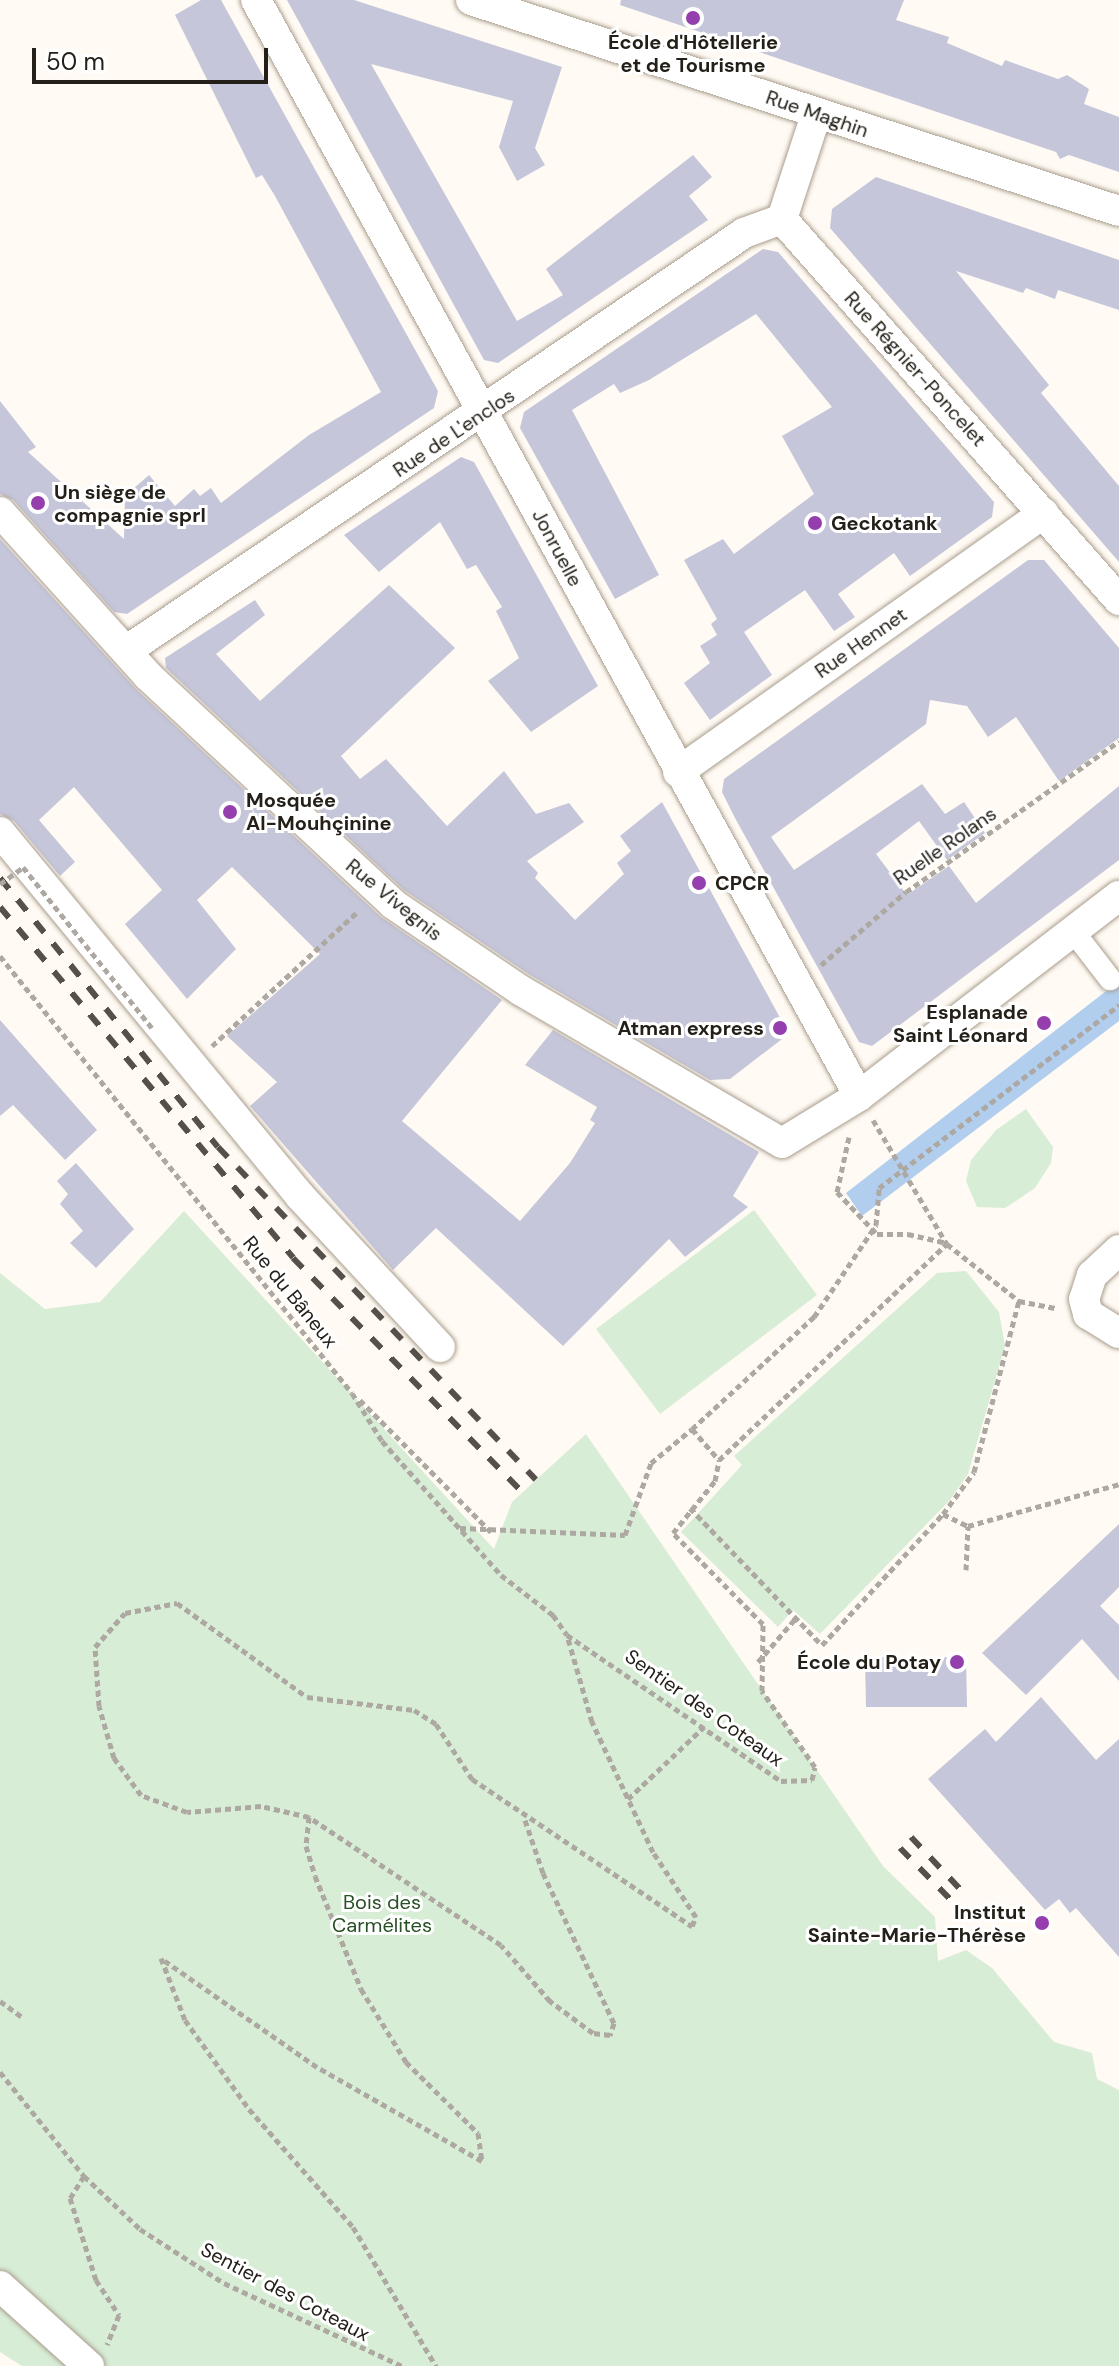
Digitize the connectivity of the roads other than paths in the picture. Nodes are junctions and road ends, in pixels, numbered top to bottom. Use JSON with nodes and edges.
{"nodes":[{"id":1,"x":256,"y":0,"type":"edge"},
{"id":2,"x":471,"y":0,"type":"edge"},
{"id":3,"x":816,"y":115,"type":"junction"},
{"id":4,"x":1119,"y":211,"type":"edge"},
{"id":5,"x":782,"y":219,"type":"junction"},
{"id":6,"x":484,"y":414,"type":"junction"},
{"id":7,"x":0,"y":512,"type":"edge"},
{"id":8,"x":1044,"y":513,"type":"junction"},
{"id":9,"x":1119,"y":600,"type":"edge"},
{"id":10,"x":126,"y":651,"type":"junction"},
{"id":11,"x":678,"y":772,"type":"junction"},
{"id":12,"x":0,"y":832,"type":"edge"},
{"id":13,"x":1119,"y":896,"type":"edge"},
{"id":14,"x":1073,"y":931,"type":"junction"},
{"id":15,"x":1110,"y":979,"type":"dead end"},
{"id":16,"x":859,"y":1096,"type":"junction"},
{"id":17,"x":1112,"y":1255,"type":"edge"},
{"id":18,"x":1119,"y":1333,"type":"edge"},
{"id":19,"x":440,"y":1347,"type":"dead end"},
{"id":20,"x":0,"y":2286,"type":"edge"},
{"id":21,"x":89,"y":2366,"type":"edge"}],
"edges":[{"from":1,"to":6,"type":"street","name":"Jonruelle"},
{"from":2,"to":3,"type":"street","name":"Rue Maghin"},
{"from":3,"to":4,"type":"street","name":"Rue Maghin"},
{"from":3,"to":5,"type":"street"},
{"from":5,"to":6,"type":"street","name":"Rue de L'enclos"},
{"from":5,"to":8,"type":"street","name":"Rue Régnier-Poncelet"},
{"from":6,"to":10,"type":"street","name":"Rue de L'enclos"},
{"from":6,"to":11,"type":"street","name":"Jonruelle"},
{"from":7,"to":10,"type":"street","name":"Rue Vivegnis"},
{"from":8,"to":9,"type":"street","name":"Rue Régnier-Poncelet"},
{"from":8,"to":11,"type":"street","name":"Rue Hennet"},
{"from":10,"to":16,"type":"street","name":"Rue Vivegnis"},
{"from":11,"to":16,"type":"street","name":"Jonruelle"},
{"from":12,"to":19,"type":"street"},
{"from":13,"to":14,"type":"street"},
{"from":14,"to":15,"type":"street"},
{"from":14,"to":16,"type":"street"},
{"from":17,"to":18,"type":"street"},
{"from":20,"to":21,"type":"street"}]}
